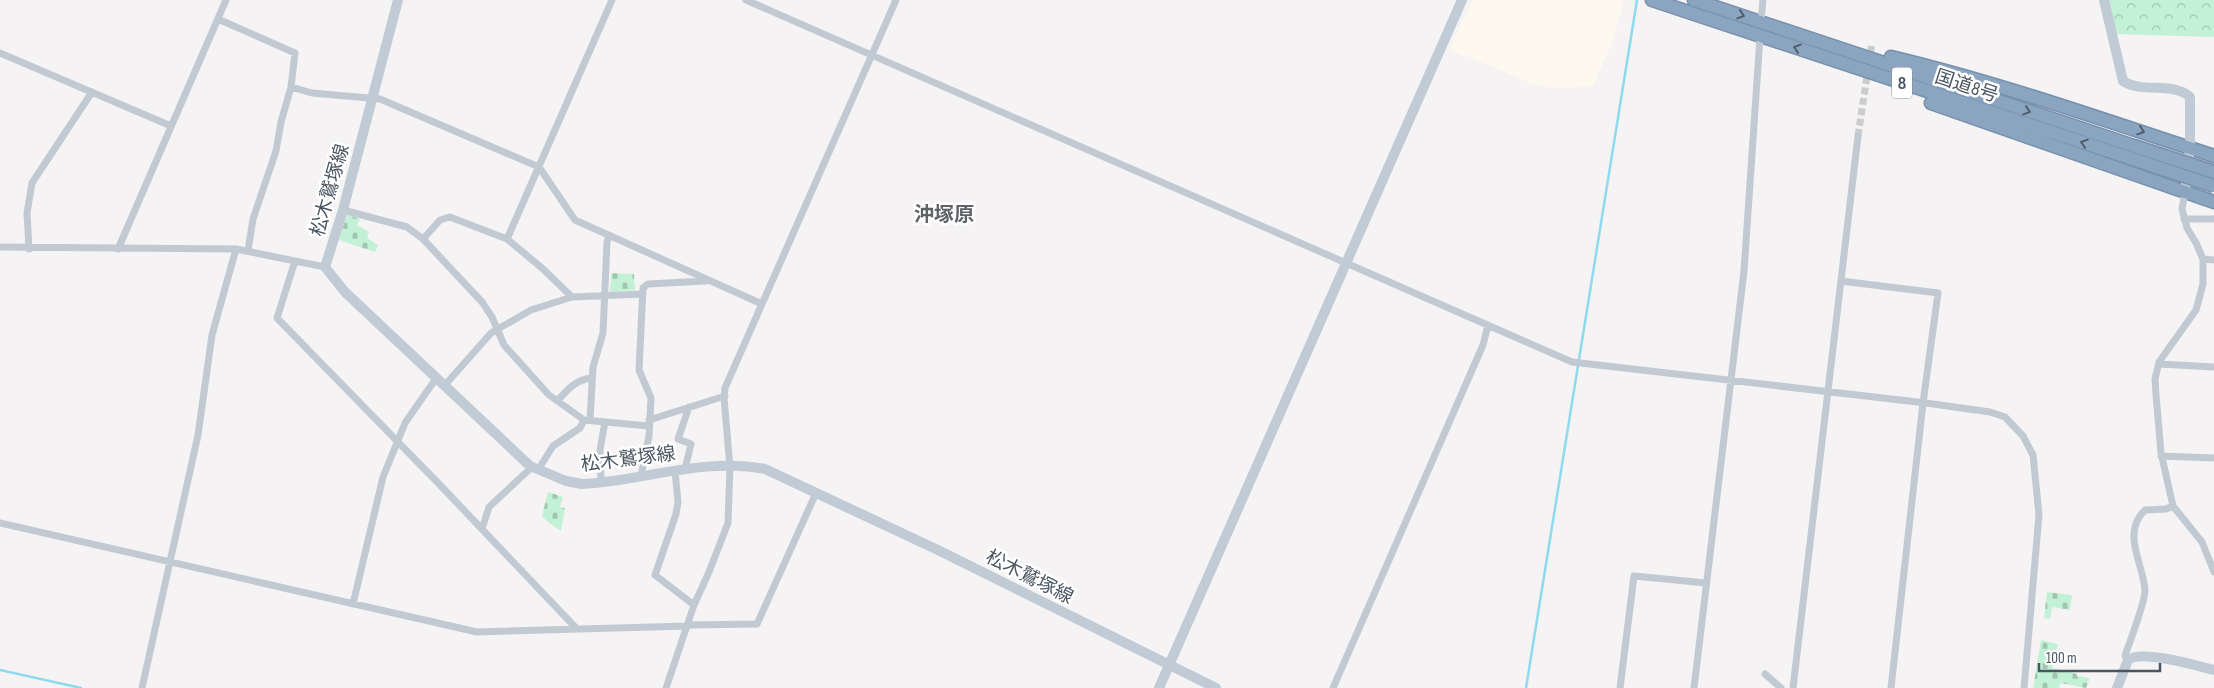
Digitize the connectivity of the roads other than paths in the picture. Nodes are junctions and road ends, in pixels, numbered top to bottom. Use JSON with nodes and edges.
{"nodes":[{"id":1,"x":226,"y":0,"type":"edge"},
{"id":2,"x":398,"y":0,"type":"edge"},
{"id":3,"x":612,"y":0,"type":"edge"},
{"id":4,"x":746,"y":0,"type":"edge"},
{"id":5,"x":896,"y":0,"type":"edge"},
{"id":6,"x":1462,"y":0,"type":"edge"},
{"id":7,"x":1652,"y":0,"type":"edge"},
{"id":8,"x":1694,"y":0,"type":"edge"},
{"id":9,"x":1763,"y":0,"type":"edge"},
{"id":10,"x":2104,"y":0,"type":"edge"},
{"id":11,"x":218,"y":19,"type":"junction"},
{"id":12,"x":1761,"y":21,"type":"junction"},
{"id":13,"x":1760,"y":37,"type":"junction"},
{"id":14,"x":1808,"y":38,"type":"junction"},
{"id":15,"x":0,"y":52,"type":"edge"},
{"id":16,"x":872,"y":55,"type":"junction"},
{"id":17,"x":1830,"y":59,"type":"junction"},
{"id":18,"x":291,"y":87,"type":"junction"},
{"id":19,"x":92,"y":92,"type":"junction"},
{"id":20,"x":372,"y":97,"type":"junction"},
{"id":21,"x":171,"y":126,"type":"junction"},
{"id":22,"x":1858,"y":136,"type":"tunnel mouth"},
{"id":23,"x":2190,"y":148,"type":"junction"},
{"id":24,"x":2214,"y":156,"type":"edge"},
{"id":25,"x":539,"y":167,"type":"junction"},
{"id":26,"x":2214,"y":172,"type":"edge"},
{"id":27,"x":2214,"y":186,"type":"edge"},
{"id":28,"x":2185,"y":192,"type":"junction"},
{"id":29,"x":2214,"y":202,"type":"edge"},
{"id":30,"x":342,"y":210,"type":"junction"},
{"id":31,"x":2184,"y":219,"type":"junction"},
{"id":32,"x":2214,"y":219,"type":"edge"},
{"id":33,"x":609,"y":236,"type":"junction"},
{"id":34,"x":423,"y":239,"type":"junction"},
{"id":35,"x":506,"y":239,"type":"junction"},
{"id":36,"x":0,"y":247,"type":"edge"},
{"id":37,"x":29,"y":249,"type":"junction"},
{"id":38,"x":118,"y":249,"type":"junction"},
{"id":39,"x":236,"y":249,"type":"junction"},
{"id":40,"x":248,"y":251,"type":"junction"},
{"id":41,"x":2203,"y":259,"type":"junction"},
{"id":42,"x":2214,"y":260,"type":"edge"},
{"id":43,"x":295,"y":261,"type":"junction"},
{"id":44,"x":1347,"y":264,"type":"junction"},
{"id":45,"x":325,"y":267,"type":"junction"},
{"id":46,"x":707,"y":281,"type":"junction"},
{"id":47,"x":1841,"y":281,"type":"junction"},
{"id":48,"x":642,"y":294,"type":"junction"},
{"id":49,"x":604,"y":295,"type":"junction"},
{"id":50,"x":572,"y":297,"type":"junction"},
{"id":51,"x":762,"y":304,"type":"junction"},
{"id":52,"x":1488,"y":325,"type":"junction"},
{"id":53,"x":498,"y":330,"type":"junction"},
{"id":54,"x":2159,"y":364,"type":"junction"},
{"id":55,"x":2214,"y":367,"type":"edge"},
{"id":56,"x":437,"y":377,"type":"junction"},
{"id":57,"x":592,"y":378,"type":"junction"},
{"id":58,"x":1731,"y":380,"type":"junction"},
{"id":59,"x":445,"y":385,"type":"junction"},
{"id":60,"x":1828,"y":393,"type":"junction"},
{"id":61,"x":724,"y":396,"type":"junction"},
{"id":62,"x":558,"y":400,"type":"junction"},
{"id":63,"x":1923,"y":403,"type":"junction"},
{"id":64,"x":689,"y":407,"type":"junction"},
{"id":65,"x":587,"y":420,"type":"junction"},
{"id":66,"x":605,"y":422,"type":"junction"},
{"id":67,"x":649,"y":423,"type":"junction"},
{"id":68,"x":397,"y":442,"type":"junction"},
{"id":69,"x":2162,"y":456,"type":"junction"},
{"id":70,"x":2214,"y":458,"type":"edge"},
{"id":71,"x":730,"y":467,"type":"junction"},
{"id":72,"x":535,"y":468,"type":"junction"},
{"id":73,"x":680,"y":470,"type":"junction"},
{"id":74,"x":641,"y":476,"type":"junction"},
{"id":75,"x":601,"y":482,"type":"junction"},
{"id":76,"x":816,"y":492,"type":"junction"},
{"id":77,"x":2173,"y":506,"type":"junction"},
{"id":78,"x":0,"y":523,"type":"edge"},
{"id":79,"x":482,"y":529,"type":"junction"},
{"id":80,"x":169,"y":561,"type":"junction"},
{"id":81,"x":2214,"y":572,"type":"edge"},
{"id":82,"x":1706,"y":583,"type":"junction"},
{"id":83,"x":353,"y":604,"type":"junction"},
{"id":84,"x":694,"y":605,"type":"junction"},
{"id":85,"x":688,"y":626,"type":"junction"},
{"id":86,"x":576,"y":628,"type":"junction"},
{"id":87,"x":2128,"y":660,"type":"junction"},
{"id":88,"x":1169,"y":666,"type":"junction"},
{"id":89,"x":2214,"y":670,"type":"edge"},
{"id":90,"x":1765,"y":674,"type":"dead end"},
{"id":91,"x":142,"y":688,"type":"edge"},
{"id":92,"x":666,"y":688,"type":"edge"},
{"id":93,"x":1160,"y":688,"type":"edge"},
{"id":94,"x":1216,"y":688,"type":"edge"},
{"id":95,"x":1333,"y":688,"type":"edge"},
{"id":96,"x":1620,"y":688,"type":"edge"},
{"id":97,"x":1694,"y":688,"type":"edge"},
{"id":98,"x":1781,"y":688,"type":"edge"},
{"id":99,"x":1793,"y":688,"type":"edge"},
{"id":100,"x":1891,"y":688,"type":"edge"},
{"id":101,"x":2024,"y":688,"type":"edge"},
{"id":102,"x":2117,"y":688,"type":"edge"}],
"edges":[{"from":1,"to":11,"type":"street"},
{"from":2,"to":20,"type":"main road","name":"松木鷲塚線"},
{"from":3,"to":25,"type":"street"},
{"from":4,"to":16,"type":"street"},
{"from":5,"to":16,"type":"street"},
{"from":6,"to":44,"type":"main road"},
{"from":7,"to":13,"type":"highway","name":"国道8号","number":"8"},
{"from":8,"to":12,"type":"highway","name":"国道8号","number":"8","one_way":true},
{"from":9,"to":12,"type":"street"},
{"from":10,"to":23,"type":"main road"},
{"from":11,"to":18,"type":"street"},
{"from":11,"to":21,"type":"street"},
{"from":12,"to":14,"type":"highway","name":"国道8号","number":"8"},
{"from":17,"to":13,"type":"highway","name":"国道8号","number":"8","one_way":true},
{"from":13,"to":58,"type":"street"},
{"from":14,"to":23,"type":"highway","number":"8","one_way":true},
{"from":14,"to":26,"type":"highway","name":"国道8号","number":"8","one_way":true,"bridge":true},
{"from":15,"to":19,"type":"street"},
{"from":16,"to":44,"type":"street"},
{"from":16,"to":51,"type":"street"},
{"from":27,"to":17,"type":"highway","name":"国道8号","number":"8","one_way":true,"bridge":true},
{"from":17,"to":28,"type":"highway","number":"8"},
{"from":18,"to":20,"type":"street"},
{"from":18,"to":40,"type":"street"},
{"from":19,"to":21,"type":"street"},
{"from":19,"to":37,"type":"street"},
{"from":20,"to":25,"type":"street"},
{"from":20,"to":30,"type":"main road","name":"松木鷲塚線"},
{"from":21,"to":38,"type":"street"},
{"from":22,"to":47,"type":"street"},
{"from":23,"to":24,"type":"highway","number":"8"},
{"from":23,"to":28,"type":"main road"},
{"from":25,"to":33,"type":"street"},
{"from":25,"to":35,"type":"street"},
{"from":28,"to":29,"type":"highway","number":"8"},
{"from":28,"to":31,"type":"street"},
{"from":30,"to":34,"type":"street"},
{"from":30,"to":45,"type":"main road","name":"松木鷲塚線"},
{"from":31,"to":32,"type":"street"},
{"from":31,"to":41,"type":"street"},
{"from":33,"to":46,"type":"street"},
{"from":33,"to":49,"type":"street"},
{"from":34,"to":35,"type":"street"},
{"from":34,"to":53,"type":"street"},
{"from":35,"to":50,"type":"street"},
{"from":36,"to":37,"type":"street"},
{"from":37,"to":38,"type":"street"},
{"from":38,"to":39,"type":"street"},
{"from":39,"to":40,"type":"street"},
{"from":39,"to":80,"type":"street"},
{"from":40,"to":43,"type":"street"},
{"from":41,"to":42,"type":"street"},
{"from":41,"to":54,"type":"street"},
{"from":43,"to":45,"type":"street"},
{"from":43,"to":68,"type":"street"},
{"from":44,"to":52,"type":"street"},
{"from":44,"to":88,"type":"main road"},
{"from":45,"to":56,"type":"main road","name":"松木鷲塚線"},
{"from":46,"to":48,"type":"street"},
{"from":46,"to":51,"type":"street"},
{"from":47,"to":60,"type":"street"},
{"from":47,"to":63,"type":"street"},
{"from":48,"to":49,"type":"street"},
{"from":48,"to":67,"type":"street"},
{"from":49,"to":50,"type":"street"},
{"from":49,"to":57,"type":"street"},
{"from":50,"to":53,"type":"street"},
{"from":51,"to":61,"type":"street"},
{"from":52,"to":58,"type":"street"},
{"from":52,"to":95,"type":"street"},
{"from":53,"to":59,"type":"street"},
{"from":53,"to":62,"type":"street"},
{"from":54,"to":55,"type":"street"},
{"from":54,"to":69,"type":"street"},
{"from":56,"to":59,"type":"main road","name":"松木鷲塚線"},
{"from":56,"to":68,"type":"street"},
{"from":57,"to":62,"type":"street"},
{"from":57,"to":65,"type":"street"},
{"from":58,"to":60,"type":"street"},
{"from":58,"to":82,"type":"street"},
{"from":59,"to":72,"type":"main road","name":"松木鷲塚線"},
{"from":60,"to":63,"type":"street"},
{"from":60,"to":99,"type":"street"},
{"from":61,"to":64,"type":"street"},
{"from":61,"to":71,"type":"street"},
{"from":62,"to":65,"type":"street"},
{"from":63,"to":100,"type":"street"},
{"from":63,"to":101,"type":"street"},
{"from":64,"to":67,"type":"street"},
{"from":64,"to":73,"type":"street"},
{"from":65,"to":66,"type":"street"},
{"from":65,"to":72,"type":"street"},
{"from":66,"to":67,"type":"street"},
{"from":66,"to":75,"type":"street"},
{"from":67,"to":74,"type":"street"},
{"from":68,"to":79,"type":"street"},
{"from":68,"to":83,"type":"street"},
{"from":69,"to":70,"type":"street"},
{"from":69,"to":77,"type":"street"},
{"from":71,"to":73,"type":"main road","name":"松木鷲塚線"},
{"from":71,"to":76,"type":"main road","name":"松木鷲塚線"},
{"from":71,"to":84,"type":"street"},
{"from":72,"to":75,"type":"main road","name":"松木鷲塚線"},
{"from":72,"to":79,"type":"street"},
{"from":73,"to":74,"type":"main road","name":"松木鷲塚線"},
{"from":73,"to":84,"type":"street"},
{"from":74,"to":75,"type":"main road","name":"松木鷲塚線"},
{"from":76,"to":85,"type":"street"},
{"from":76,"to":88,"type":"main road","name":"松木鷲塚線"},
{"from":77,"to":81,"type":"street"},
{"from":77,"to":87,"type":"street"},
{"from":78,"to":80,"type":"street"},
{"from":79,"to":86,"type":"street"},
{"from":80,"to":83,"type":"street"},
{"from":80,"to":91,"type":"street"},
{"from":82,"to":96,"type":"street"},
{"from":82,"to":97,"type":"street"},
{"from":83,"to":86,"type":"street"},
{"from":84,"to":85,"type":"street"},
{"from":85,"to":86,"type":"street"},
{"from":85,"to":92,"type":"street"},
{"from":87,"to":89,"type":"main road"},
{"from":87,"to":102,"type":"main road"},
{"from":88,"to":93,"type":"main road"},
{"from":88,"to":94,"type":"main road","name":"松木鷲塚線"},
{"from":90,"to":98,"type":"street"}]}
